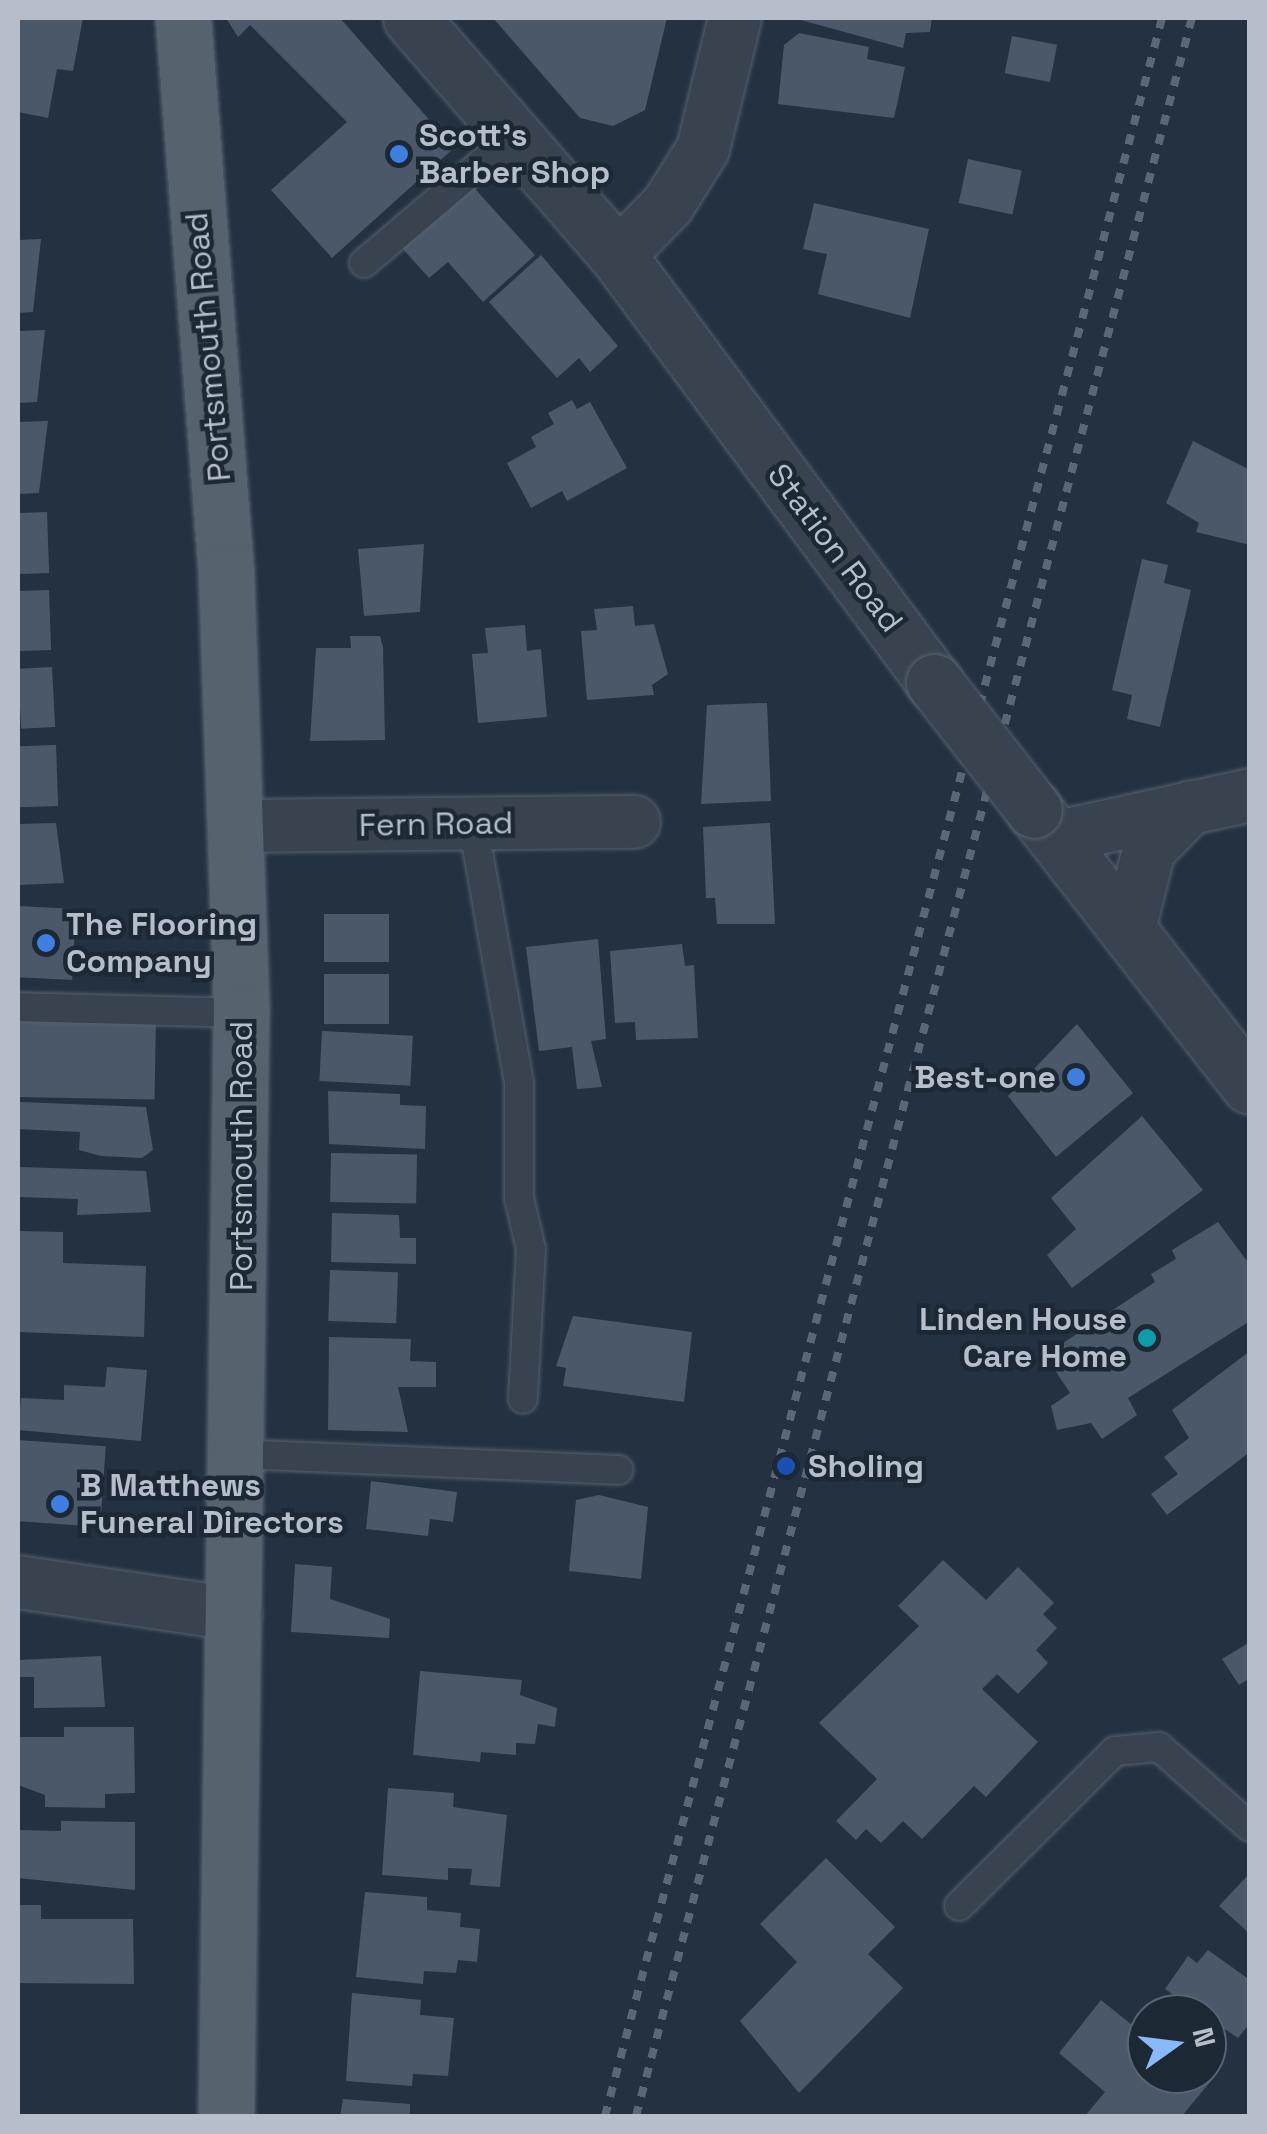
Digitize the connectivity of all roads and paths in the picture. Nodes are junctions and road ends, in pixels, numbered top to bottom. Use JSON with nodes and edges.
{"nodes":[{"id":1,"x":183,"y":18,"type":"edge"},
{"id":2,"x":411,"y":18,"type":"edge"},
{"id":3,"x":735,"y":18,"type":"edge"},
{"id":4,"x":515,"y":135,"type":"junction"},
{"id":5,"x":618,"y":256,"type":"junction"},
{"id":6,"x":364,"y":263,"type":"dead end"},
{"id":7,"x":1250,"y":796,"type":"edge"},
{"id":8,"x":1191,"y":807,"type":"junction"},
{"id":9,"x":634,"y":822,"type":"dead end"},
{"id":10,"x":473,"y":824,"type":"junction"},
{"id":11,"x":1046,"y":824,"type":"junction"},
{"id":12,"x":237,"y":826,"type":"junction"},
{"id":13,"x":1130,"y":925,"type":"junction"},
{"id":14,"x":18,"y":1007,"type":"edge"},
{"id":15,"x":241,"y":1013,"type":"junction"},
{"id":16,"x":1250,"y":1086,"type":"edge"},
{"id":17,"x":523,"y":1400,"type":"dead end"},
{"id":18,"x":239,"y":1454,"type":"junction"},
{"id":19,"x":619,"y":1470,"type":"dead end"},
{"id":20,"x":18,"y":1582,"type":"edge"},
{"id":21,"x":236,"y":1614,"type":"junction"},
{"id":22,"x":1250,"y":1827,"type":"edge"},
{"id":23,"x":959,"y":1906,"type":"dead end"},
{"id":24,"x":226,"y":2116,"type":"edge"}],
"edges":[{"from":1,"to":12,"type":"main road","name":"Portsmouth Road"},
{"from":2,"to":4,"type":"street","name":"Station Road"},
{"from":3,"to":5,"type":"street"},
{"from":4,"to":5,"type":"street","name":"Station Road"},
{"from":4,"to":6,"type":"lane"},
{"from":5,"to":11,"type":"street","name":"Station Road","bridge":true},
{"from":7,"to":8,"type":"street"},
{"from":8,"to":11,"type":"street"},
{"from":8,"to":13,"type":"street"},
{"from":9,"to":10,"type":"street","name":"Fern Road"},
{"from":10,"to":12,"type":"street","name":"Fern Road"},
{"from":10,"to":17,"type":"lane"},
{"from":11,"to":13,"type":"street","name":"Station Road"},
{"from":12,"to":15,"type":"main road","name":"Portsmouth Road"},
{"from":13,"to":16,"type":"street","name":"Station Road"},
{"from":14,"to":15,"type":"lane"},
{"from":15,"to":18,"type":"main road","name":"Portsmouth Road"},
{"from":18,"to":19,"type":"lane"},
{"from":18,"to":21,"type":"main road","name":"Portsmouth Road"},
{"from":20,"to":21,"type":"street"},
{"from":21,"to":24,"type":"main road","name":"Portsmouth Road"},
{"from":22,"to":23,"type":"lane"}]}
